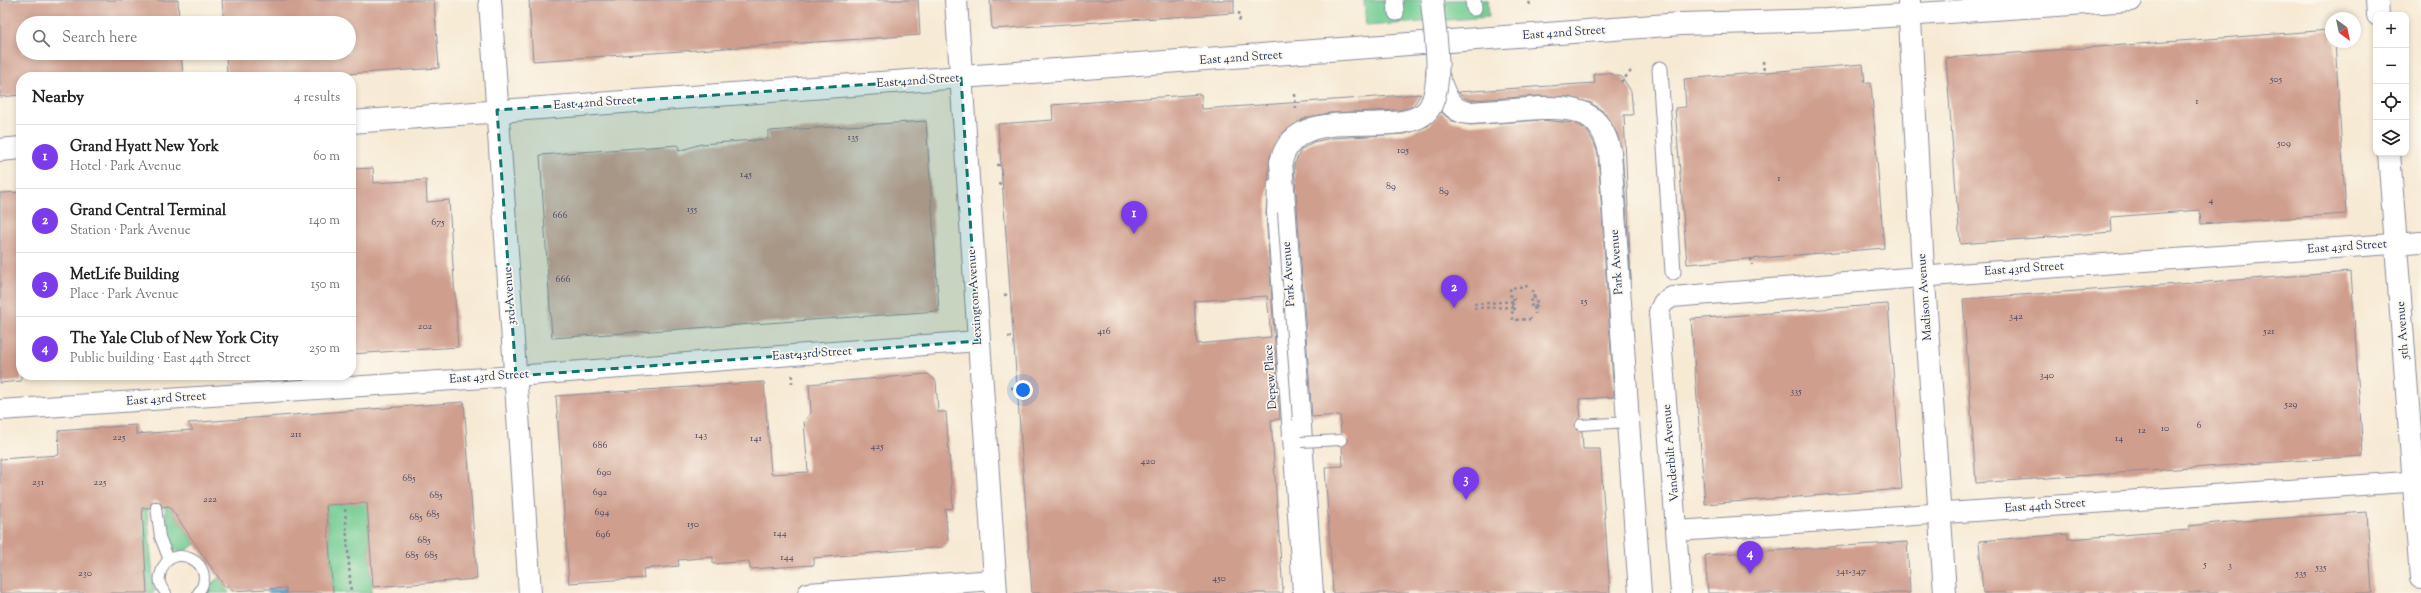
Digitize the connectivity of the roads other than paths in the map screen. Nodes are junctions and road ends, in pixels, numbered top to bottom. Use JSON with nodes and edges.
{"nodes":[{"id":1,"x":490,"y":0,"type":"edge"},
{"id":2,"x":956,"y":0,"type":"edge"},
{"id":3,"x":1432,"y":0,"type":"edge"},
{"id":4,"x":2132,"y":0,"type":"edge"},
{"id":5,"x":2377,"y":0,"type":"edge"},
{"id":6,"x":1909,"y":7,"type":"edge"},
{"id":7,"x":2378,"y":12,"type":"edge"},
{"id":8,"x":1660,"y":69,"type":"dead end"},
{"id":9,"x":1437,"y":73,"type":"junction"},
{"id":10,"x":961,"y":78,"type":"junction"},
{"id":11,"x":497,"y":110,"type":"junction"},
{"id":12,"x":356,"y":122,"type":"edge"},
{"id":13,"x":16,"y":148,"type":"edge"},
{"id":14,"x":0,"y":150,"type":"edge"},
{"id":15,"x":2389,"y":156,"type":"edge"},
{"id":16,"x":1281,"y":162,"type":"junction"},
{"id":17,"x":2421,"y":242,"type":"edge"},
{"id":18,"x":2397,"y":244,"type":"junction"},
{"id":19,"x":1673,"y":272,"type":"dead end"},
{"id":20,"x":1924,"y":277,"type":"junction"},
{"id":21,"x":1659,"y":312,"type":"joint"},
{"id":22,"x":978,"y":342,"type":"junction"},
{"id":23,"x":516,"y":376,"type":"junction"},
{"id":24,"x":0,"y":410,"type":"edge"},
{"id":25,"x":1628,"y":422,"type":"junction"},
{"id":26,"x":1581,"y":425,"type":"dead end"},
{"id":27,"x":1341,"y":440,"type":"dead end"},
{"id":28,"x":1301,"y":442,"type":"junction"},
{"id":29,"x":2417,"y":481,"type":"edge"},
{"id":30,"x":156,"y":507,"type":"dead end"},
{"id":31,"x":1940,"y":513,"type":"junction"},
{"id":32,"x":1677,"y":531,"type":"junction"},
{"id":33,"x":169,"y":560,"type":"junction"},
{"id":34,"x":2421,"y":578,"type":"edge"},
{"id":35,"x":995,"y":586,"type":"edge"},
{"id":36,"x":166,"y":593,"type":"edge"},
{"id":37,"x":198,"y":593,"type":"edge"},
{"id":38,"x":530,"y":593,"type":"edge"},
{"id":39,"x":808,"y":593,"type":"edge"},
{"id":40,"x":1298,"y":593,"type":"edge"},
{"id":41,"x":1312,"y":593,"type":"edge"},
{"id":42,"x":1640,"y":593,"type":"edge"},
{"id":43,"x":1681,"y":593,"type":"edge"},
{"id":44,"x":1946,"y":593,"type":"edge"}],
"edges":[{"from":1,"to":11,"type":"main road","name":"3rd Avenue"},
{"from":2,"to":10,"type":"main road","name":"Lexington Avenue"},
{"from":3,"to":9,"type":"main road","name":"Park Avenue","bridge":true},
{"from":4,"to":6,"type":"main road","name":"East 42nd Street"},
{"from":5,"to":7,"type":"main road"},
{"from":6,"to":10,"type":"main road","name":"East 42nd Street"},
{"from":6,"to":20,"type":"main road","name":"Madison Avenue"},
{"from":8,"to":19,"type":"street"},
{"from":9,"to":16,"type":"main road","name":"Park Avenue","bridge":true},
{"from":9,"to":25,"type":"main road","name":"Park Avenue","bridge":true},
{"from":10,"to":11,"type":"main road","name":"East 42nd Street"},
{"from":10,"to":22,"type":"main road","name":"Lexington Avenue"},
{"from":11,"to":12,"type":"main road","name":"East 42nd Street"},
{"from":11,"to":23,"type":"main road","name":"3rd Avenue"},
{"from":13,"to":14,"type":"main road"},
{"from":15,"to":18,"type":"main road","name":"5th Avenue"},
{"from":16,"to":28,"type":"main road","name":"Park Avenue"},
{"from":16,"to":40,"type":"lane","name":"Depew Place","bridge":true},
{"from":17,"to":18,"type":"street","name":"East 43rd Street"},
{"from":18,"to":20,"type":"street","name":"East 43rd Street"},
{"from":18,"to":29,"type":"main road","name":"5th Avenue"},
{"from":20,"to":21,"type":"street","name":"East 43rd Street"},
{"from":20,"to":31,"type":"main road","name":"Madison Avenue"},
{"from":21,"to":32,"type":"street","name":"Vanderbilt Avenue"},
{"from":22,"to":23,"type":"street","name":"East 43rd Street"},
{"from":22,"to":35,"type":"main road","name":"Lexington Avenue"},
{"from":23,"to":24,"type":"street","name":"East 43rd Street"},
{"from":23,"to":38,"type":"main road","name":"3rd Avenue"},
{"from":25,"to":26,"type":"lane","bridge":true},
{"from":25,"to":42,"type":"main road","name":"Park Avenue"},
{"from":27,"to":28,"type":"lane","bridge":true},
{"from":28,"to":41,"type":"main road","name":"Park Avenue"},
{"from":29,"to":31,"type":"street","name":"East 44th Street"},
{"from":29,"to":34,"type":"main road","name":"5th Avenue"},
{"from":30,"to":33,"type":"lane"},
{"from":31,"to":32,"type":"street","name":"East 44th Street"},
{"from":31,"to":44,"type":"main road","name":"Madison Avenue"},
{"from":32,"to":43,"type":"street","name":"Vanderbilt Avenue"},
{"from":33,"to":36,"type":"lane"},
{"from":33,"to":37,"type":"lane"},
{"from":35,"to":39,"type":"street"}]}
